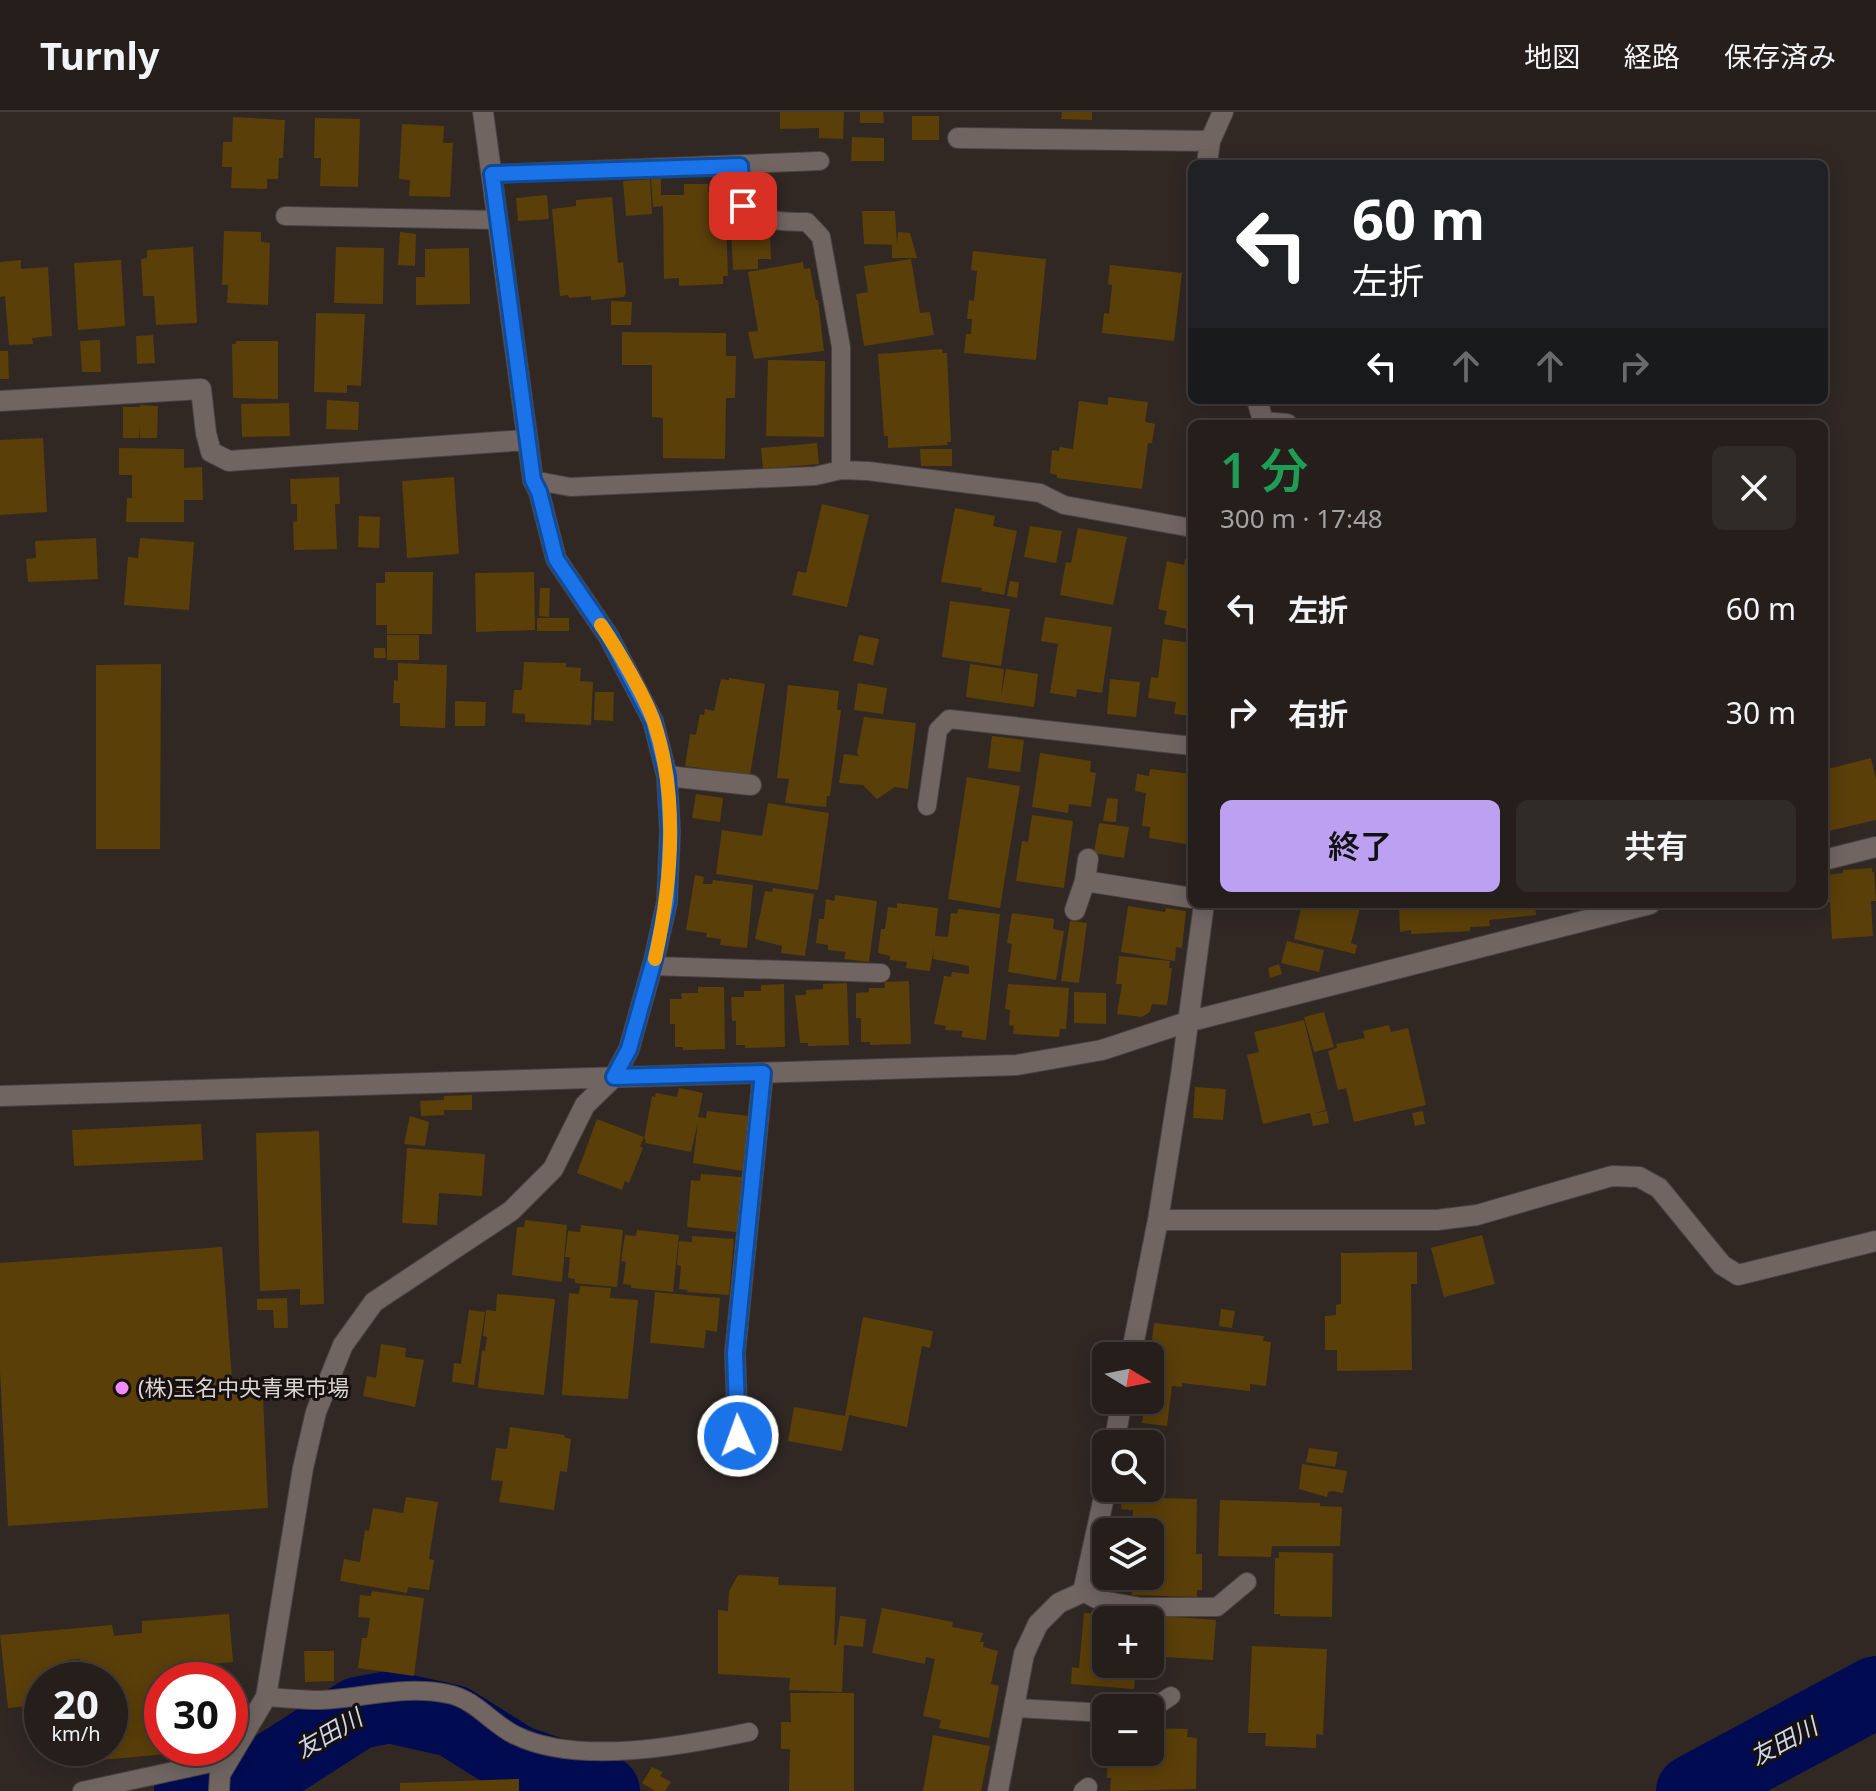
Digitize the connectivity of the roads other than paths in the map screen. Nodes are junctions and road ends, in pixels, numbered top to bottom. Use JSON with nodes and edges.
{"nodes":[{"id":1,"x":483,"y":112,"type":"edge"},
{"id":2,"x":1223,"y":112,"type":"edge"},
{"id":3,"x":958,"y":138,"type":"dead end"},
{"id":4,"x":1210,"y":141,"type":"junction"},
{"id":5,"x":1208,"y":160,"type":"edge"},
{"id":6,"x":820,"y":161,"type":"dead end"},
{"id":7,"x":740,"y":166,"type":"junction"},
{"id":8,"x":492,"y":174,"type":"junction"},
{"id":9,"x":285,"y":216,"type":"dead end"},
{"id":10,"x":497,"y":220,"type":"junction"},
{"id":11,"x":0,"y":401,"type":"edge"},
{"id":12,"x":526,"y":440,"type":"junction"},
{"id":13,"x":841,"y":470,"type":"junction"},
{"id":14,"x":533,"y":480,"type":"junction"},
{"id":15,"x":1188,"y":527,"type":"edge"},
{"id":16,"x":1188,"y":746,"type":"edge"},
{"id":17,"x":667,"y":776,"type":"junction"},
{"id":18,"x":751,"y":785,"type":"dead end"},
{"id":19,"x":927,"y":806,"type":"dead end"},
{"id":20,"x":1876,"y":847,"type":"edge"},
{"id":21,"x":1088,"y":859,"type":"dead end"},
{"id":22,"x":1828,"y":859,"type":"edge"},
{"id":23,"x":1085,"y":881,"type":"junction"},
{"id":24,"x":1188,"y":897,"type":"edge"},
{"id":25,"x":1203,"y":908,"type":"edge"},
{"id":26,"x":1634,"y":908,"type":"edge"},
{"id":27,"x":1075,"y":910,"type":"dead end"},
{"id":28,"x":652,"y":966,"type":"junction"},
{"id":29,"x":881,"y":973,"type":"dead end"},
{"id":30,"x":1187,"y":1022,"type":"junction"},
{"id":31,"x":763,"y":1073,"type":"junction"},
{"id":32,"x":614,"y":1077,"type":"junction"},
{"id":33,"x":0,"y":1096,"type":"edge"},
{"id":34,"x":1158,"y":1220,"type":"junction"},
{"id":35,"x":1876,"y":1241,"type":"edge"},
{"id":36,"x":1134,"y":1342,"type":"edge"},
{"id":37,"x":738,"y":1436,"type":"dead end"},
{"id":38,"x":1103,"y":1502,"type":"edge"},
{"id":39,"x":1247,"y":1582,"type":"dead end"},
{"id":40,"x":1083,"y":1592,"type":"junction"},
{"id":41,"x":1171,"y":1696,"type":"dead end"},
{"id":42,"x":266,"y":1697,"type":"junction"},
{"id":43,"x":1164,"y":1701,"type":"edge"},
{"id":44,"x":1016,"y":1708,"type":"junction"},
{"id":45,"x":1092,"y":1712,"type":"edge"},
{"id":46,"x":749,"y":1732,"type":"dead end"},
{"id":47,"x":223,"y":1775,"type":"edge"},
{"id":48,"x":82,"y":1791,"type":"edge"},
{"id":49,"x":998,"y":1791,"type":"edge"}],
"edges":[{"from":1,"to":8,"type":"street"},
{"from":2,"to":4,"type":"street"},
{"from":3,"to":4,"type":"street"},
{"from":4,"to":5,"type":"street"},
{"from":6,"to":7,"type":"lane"},
{"from":7,"to":8,"type":"lane"},
{"from":7,"to":13,"type":"lane"},
{"from":8,"to":10,"type":"street"},
{"from":9,"to":10,"type":"lane"},
{"from":10,"to":12,"type":"street"},
{"from":11,"to":12,"type":"street"},
{"from":12,"to":14,"type":"street"},
{"from":13,"to":14,"type":"lane"},
{"from":13,"to":15,"type":"lane"},
{"from":14,"to":17,"type":"street"},
{"from":16,"to":19,"type":"lane"},
{"from":17,"to":18,"type":"street"},
{"from":17,"to":28,"type":"street"},
{"from":20,"to":22,"type":"street"},
{"from":21,"to":23,"type":"street"},
{"from":23,"to":24,"type":"street"},
{"from":23,"to":27,"type":"street"},
{"from":25,"to":30,"type":"street"},
{"from":26,"to":30,"type":"street"},
{"from":28,"to":29,"type":"lane"},
{"from":28,"to":32,"type":"street"},
{"from":30,"to":31,"type":"street"},
{"from":30,"to":34,"type":"street"},
{"from":31,"to":32,"type":"street"},
{"from":31,"to":37,"type":"street"},
{"from":32,"to":33,"type":"street"},
{"from":32,"to":42,"type":"street"},
{"from":34,"to":35,"type":"street"},
{"from":34,"to":36,"type":"street"},
{"from":38,"to":40,"type":"street"},
{"from":39,"to":40,"type":"lane"},
{"from":40,"to":44,"type":"street"},
{"from":41,"to":43,"type":"lane"},
{"from":42,"to":46,"type":"lane"},
{"from":42,"to":47,"type":"street"},
{"from":44,"to":45,"type":"lane"},
{"from":44,"to":49,"type":"street"},
{"from":47,"to":48,"type":"lane"}]}
